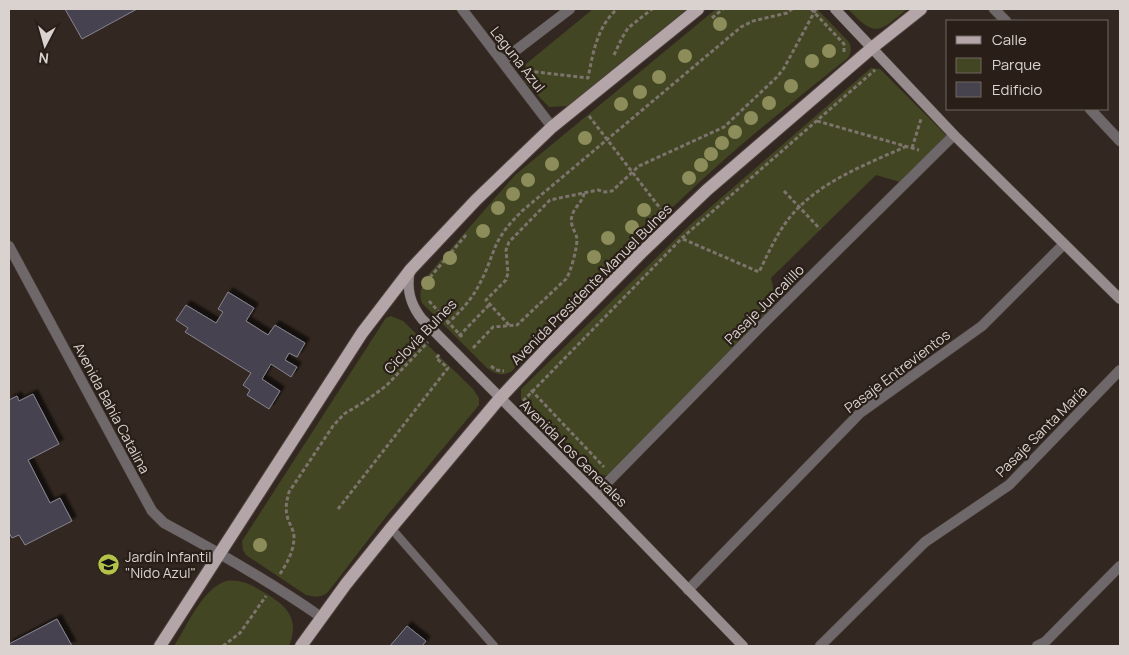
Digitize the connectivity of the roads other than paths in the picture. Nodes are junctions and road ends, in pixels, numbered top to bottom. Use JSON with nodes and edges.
{"nodes":[{"id":1,"x":462,"y":9,"type":"edge"},
{"id":2,"x":570,"y":9,"type":"edge"},
{"id":3,"x":698,"y":9,"type":"edge"},
{"id":4,"x":834,"y":9,"type":"edge"},
{"id":5,"x":921,"y":9,"type":"edge"},
{"id":6,"x":994,"y":9,"type":"edge"},
{"id":7,"x":1005,"y":20,"type":"edge"},
{"id":8,"x":873,"y":48,"type":"junction"},
{"id":9,"x":502,"y":62,"type":"junction"},
{"id":10,"x":1091,"y":110,"type":"edge"},
{"id":11,"x":552,"y":127,"type":"junction"},
{"id":12,"x":954,"y":135,"type":"junction"},
{"id":13,"x":1120,"y":141,"type":"edge"},
{"id":14,"x":1064,"y":244,"type":"junction"},
{"id":15,"x":9,"y":246,"type":"edge"},
{"id":16,"x":411,"y":269,"type":"junction"},
{"id":17,"x":1120,"y":299,"type":"edge"},
{"id":18,"x":1120,"y":370,"type":"edge"},
{"id":19,"x":500,"y":398,"type":"junction"},
{"id":20,"x":596,"y":494,"type":"junction"},
{"id":21,"x":391,"y":528,"type":"junction"},
{"id":22,"x":220,"y":553,"type":"junction"},
{"id":23,"x":1120,"y":566,"type":"edge"},
{"id":24,"x":688,"y":590,"type":"junction"},
{"id":25,"x":321,"y":617,"type":"junction"},
{"id":26,"x":160,"y":646,"type":"edge"},
{"id":27,"x":301,"y":646,"type":"edge"},
{"id":28,"x":494,"y":646,"type":"edge"},
{"id":29,"x":743,"y":646,"type":"edge"},
{"id":30,"x":820,"y":646,"type":"edge"},
{"id":31,"x":1037,"y":646,"type":"edge"}],
"edges":[{"from":1,"to":9,"type":"street","name":"Laguna Azul"},
{"from":2,"to":9,"type":"street"},
{"from":3,"to":11,"type":"main road"},
{"from":4,"to":8,"type":"street"},
{"from":5,"to":8,"type":"main road","name":"Avenida Presidente Manuel Bulnes"},
{"from":6,"to":7,"type":"street"},
{"from":8,"to":12,"type":"street"},
{"from":8,"to":19,"type":"main road","name":"Avenida Presidente Manuel Bulnes"},
{"from":9,"to":11,"type":"street","name":"Laguna Azul"},
{"from":10,"to":13,"type":"street"},
{"from":11,"to":16,"type":"main road"},
{"from":12,"to":14,"type":"street"},
{"from":12,"to":20,"type":"street","name":"Pasaje Juncalillo"},
{"from":14,"to":17,"type":"street"},
{"from":14,"to":24,"type":"street","name":"Pasaje Entrevientos"},
{"from":15,"to":22,"type":"street","name":"Avenida Bahía Catalina"},
{"from":16,"to":19,"type":"street","name":"Avenida Los Generales"},
{"from":16,"to":22,"type":"main road"},
{"from":18,"to":30,"type":"street","name":"Pasaje Santa María"},
{"from":19,"to":20,"type":"street","name":"Avenida Los Generales"},
{"from":19,"to":21,"type":"main road","name":"Avenida Presidente Manuel Bulnes"},
{"from":20,"to":24,"type":"street","name":"Avenida Los Generales"},
{"from":21,"to":25,"type":"main road","name":"Avenida Presidente Manuel Bulnes"},
{"from":21,"to":28,"type":"lane"},
{"from":22,"to":25,"type":"street"},
{"from":22,"to":26,"type":"main road"},
{"from":23,"to":31,"type":"street"},
{"from":24,"to":29,"type":"street","name":"Avenida Los Generales"},
{"from":25,"to":27,"type":"main road","name":"Avenida Presidente Manuel Bulnes"}]}
